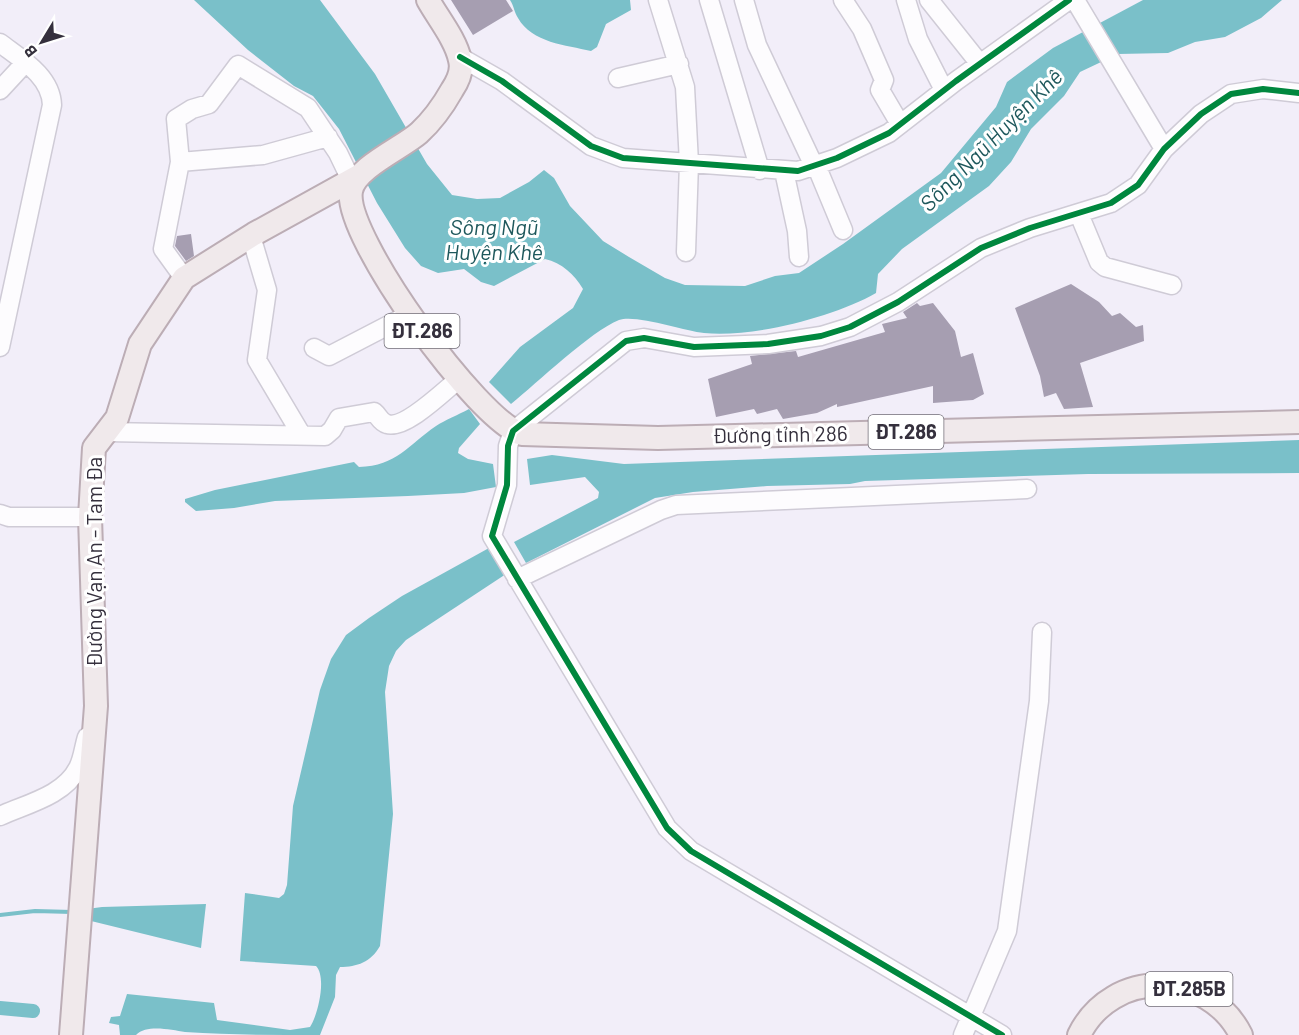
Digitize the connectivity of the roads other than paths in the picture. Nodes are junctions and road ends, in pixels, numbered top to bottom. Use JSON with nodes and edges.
{"nodes":[{"id":1,"x":428,"y":0,"type":"edge"},
{"id":2,"x":658,"y":0,"type":"edge"},
{"id":3,"x":709,"y":0,"type":"edge"},
{"id":4,"x":744,"y":0,"type":"edge"},
{"id":5,"x":843,"y":0,"type":"edge"},
{"id":6,"x":906,"y":0,"type":"edge"},
{"id":7,"x":928,"y":0,"type":"edge"},
{"id":8,"x":1064,"y":4,"type":"edge"},
{"id":9,"x":0,"y":43,"type":"edge"},
{"id":10,"x":460,"y":57,"type":"junction"},
{"id":11,"x":25,"y":63,"type":"junction"},
{"id":12,"x":678,"y":64,"type":"junction"},
{"id":13,"x":980,"y":64,"type":"junction"},
{"id":14,"x":618,"y":78,"type":"dead end"},
{"id":15,"x":0,"y":90,"type":"edge"},
{"id":16,"x":944,"y":90,"type":"junction"},
{"id":17,"x":1299,"y":93,"type":"edge"},
{"id":18,"x":900,"y":124,"type":"junction"},
{"id":19,"x":328,"y":137,"type":"junction"},
{"id":20,"x":1164,"y":149,"type":"junction"},
{"id":21,"x":180,"y":162,"type":"junction"},
{"id":22,"x":689,"y":163,"type":"junction"},
{"id":23,"x":815,"y":165,"type":"junction"},
{"id":24,"x":760,"y":170,"type":"junction"},
{"id":25,"x":784,"y":171,"type":"junction"},
{"id":26,"x":355,"y":178,"type":"junction"},
{"id":27,"x":326,"y":194,"type":"junction"},
{"id":28,"x":1078,"y":214,"type":"junction"},
{"id":29,"x":353,"y":215,"type":"junction"},
{"id":30,"x":843,"y":230,"type":"dead end"},
{"id":31,"x":251,"y":236,"type":"junction"},
{"id":32,"x":686,"y":252,"type":"dead end"},
{"id":33,"x":799,"y":257,"type":"dead end"},
{"id":34,"x":184,"y":278,"type":"junction"},
{"id":35,"x":1172,"y":285,"type":"dead end"},
{"id":36,"x":408,"y":315,"type":"junction"},
{"id":37,"x":0,"y":347,"type":"edge"},
{"id":38,"x":314,"y":348,"type":"dead end"},
{"id":39,"x":460,"y":378,"type":"junction"},
{"id":40,"x":1299,"y":422,"type":"edge"},
{"id":41,"x":513,"y":431,"type":"junction"},
{"id":42,"x":107,"y":432,"type":"junction"},
{"id":43,"x":301,"y":434,"type":"junction"},
{"id":44,"x":1027,"y":489,"type":"dead end"},
{"id":45,"x":0,"y":514,"type":"edge"},
{"id":46,"x":90,"y":516,"type":"junction"},
{"id":47,"x":515,"y":576,"type":"junction"},
{"id":48,"x":1042,"y":632,"type":"dead end"},
{"id":49,"x":96,"y":706,"type":"junction"},
{"id":50,"x":0,"y":816,"type":"edge"},
{"id":51,"x":970,"y":1017,"type":"junction"},
{"id":52,"x":71,"y":1035,"type":"edge"},
{"id":53,"x":963,"y":1035,"type":"edge"},
{"id":54,"x":1002,"y":1035,"type":"edge"},
{"id":55,"x":1079,"y":1035,"type":"edge"},
{"id":56,"x":1241,"y":1035,"type":"edge"}],
"edges":[{"from":1,"to":10,"type":"main road"},
{"from":2,"to":12,"type":"street"},
{"from":3,"to":24,"type":"street"},
{"from":4,"to":23,"type":"street"},
{"from":5,"to":18,"type":"street"},
{"from":6,"to":16,"type":"street"},
{"from":7,"to":13,"type":"street"},
{"from":8,"to":13,"type":"street"},
{"from":8,"to":20,"type":"street"},
{"from":9,"to":11,"type":"street"},
{"from":10,"to":22,"type":"street"},
{"from":10,"to":26,"type":"main road","name":"Đường Vạn An - Tam Đa"},
{"from":11,"to":15,"type":"street"},
{"from":11,"to":37,"type":"street"},
{"from":12,"to":14,"type":"street"},
{"from":12,"to":22,"type":"street"},
{"from":13,"to":16,"type":"street"},
{"from":16,"to":18,"type":"street"},
{"from":17,"to":20,"type":"street"},
{"from":18,"to":23,"type":"street"},
{"from":19,"to":21,"type":"street"},
{"from":19,"to":21,"type":"street"},
{"from":19,"to":26,"type":"street"},
{"from":20,"to":28,"type":"street"},
{"from":21,"to":34,"type":"street"},
{"from":22,"to":24,"type":"street"},
{"from":22,"to":32,"type":"street"},
{"from":23,"to":25,"type":"street"},
{"from":23,"to":30,"type":"street"},
{"from":24,"to":25,"type":"street"},
{"from":25,"to":33,"type":"street"},
{"from":26,"to":27,"type":"main road","name":"Đường Vạn An - Tam Đa"},
{"from":26,"to":29,"type":"main road"},
{"from":27,"to":29,"type":"main road","number":"ĐT.286"},
{"from":27,"to":31,"type":"main road","name":"Đường Vạn An - Tam Đa"},
{"from":28,"to":35,"type":"street"},
{"from":28,"to":41,"type":"street"},
{"from":29,"to":36,"type":"main road","number":"ĐT.286"},
{"from":31,"to":34,"type":"main road","name":"Đường Vạn An - Tam Đa"},
{"from":31,"to":43,"type":"street"},
{"from":34,"to":42,"type":"main road","name":"Đường Vạn An - Tam Đa"},
{"from":36,"to":38,"type":"street"},
{"from":36,"to":39,"type":"main road","number":"ĐT.286"},
{"from":39,"to":41,"type":"main road","number":"ĐT.286"},
{"from":39,"to":43,"type":"street"},
{"from":40,"to":41,"type":"main road","name":"Đường tỉnh 286","number":"ĐT.286"},
{"from":41,"to":47,"type":"street"},
{"from":42,"to":43,"type":"street"},
{"from":42,"to":46,"type":"main road","name":"Đường Vạn An - Tam Đa"},
{"from":44,"to":47,"type":"street"},
{"from":45,"to":46,"type":"street"},
{"from":46,"to":49,"type":"main road","name":"Đường Vạn An - Tam Đa"},
{"from":47,"to":51,"type":"street"},
{"from":48,"to":51,"type":"street"},
{"from":49,"to":50,"type":"street"},
{"from":49,"to":52,"type":"main road","name":"Đường Vạn An - Tam Đa"},
{"from":51,"to":53,"type":"street"},
{"from":51,"to":54,"type":"street"},
{"from":55,"to":56,"type":"main road","number":"ĐT.285B"}]}
